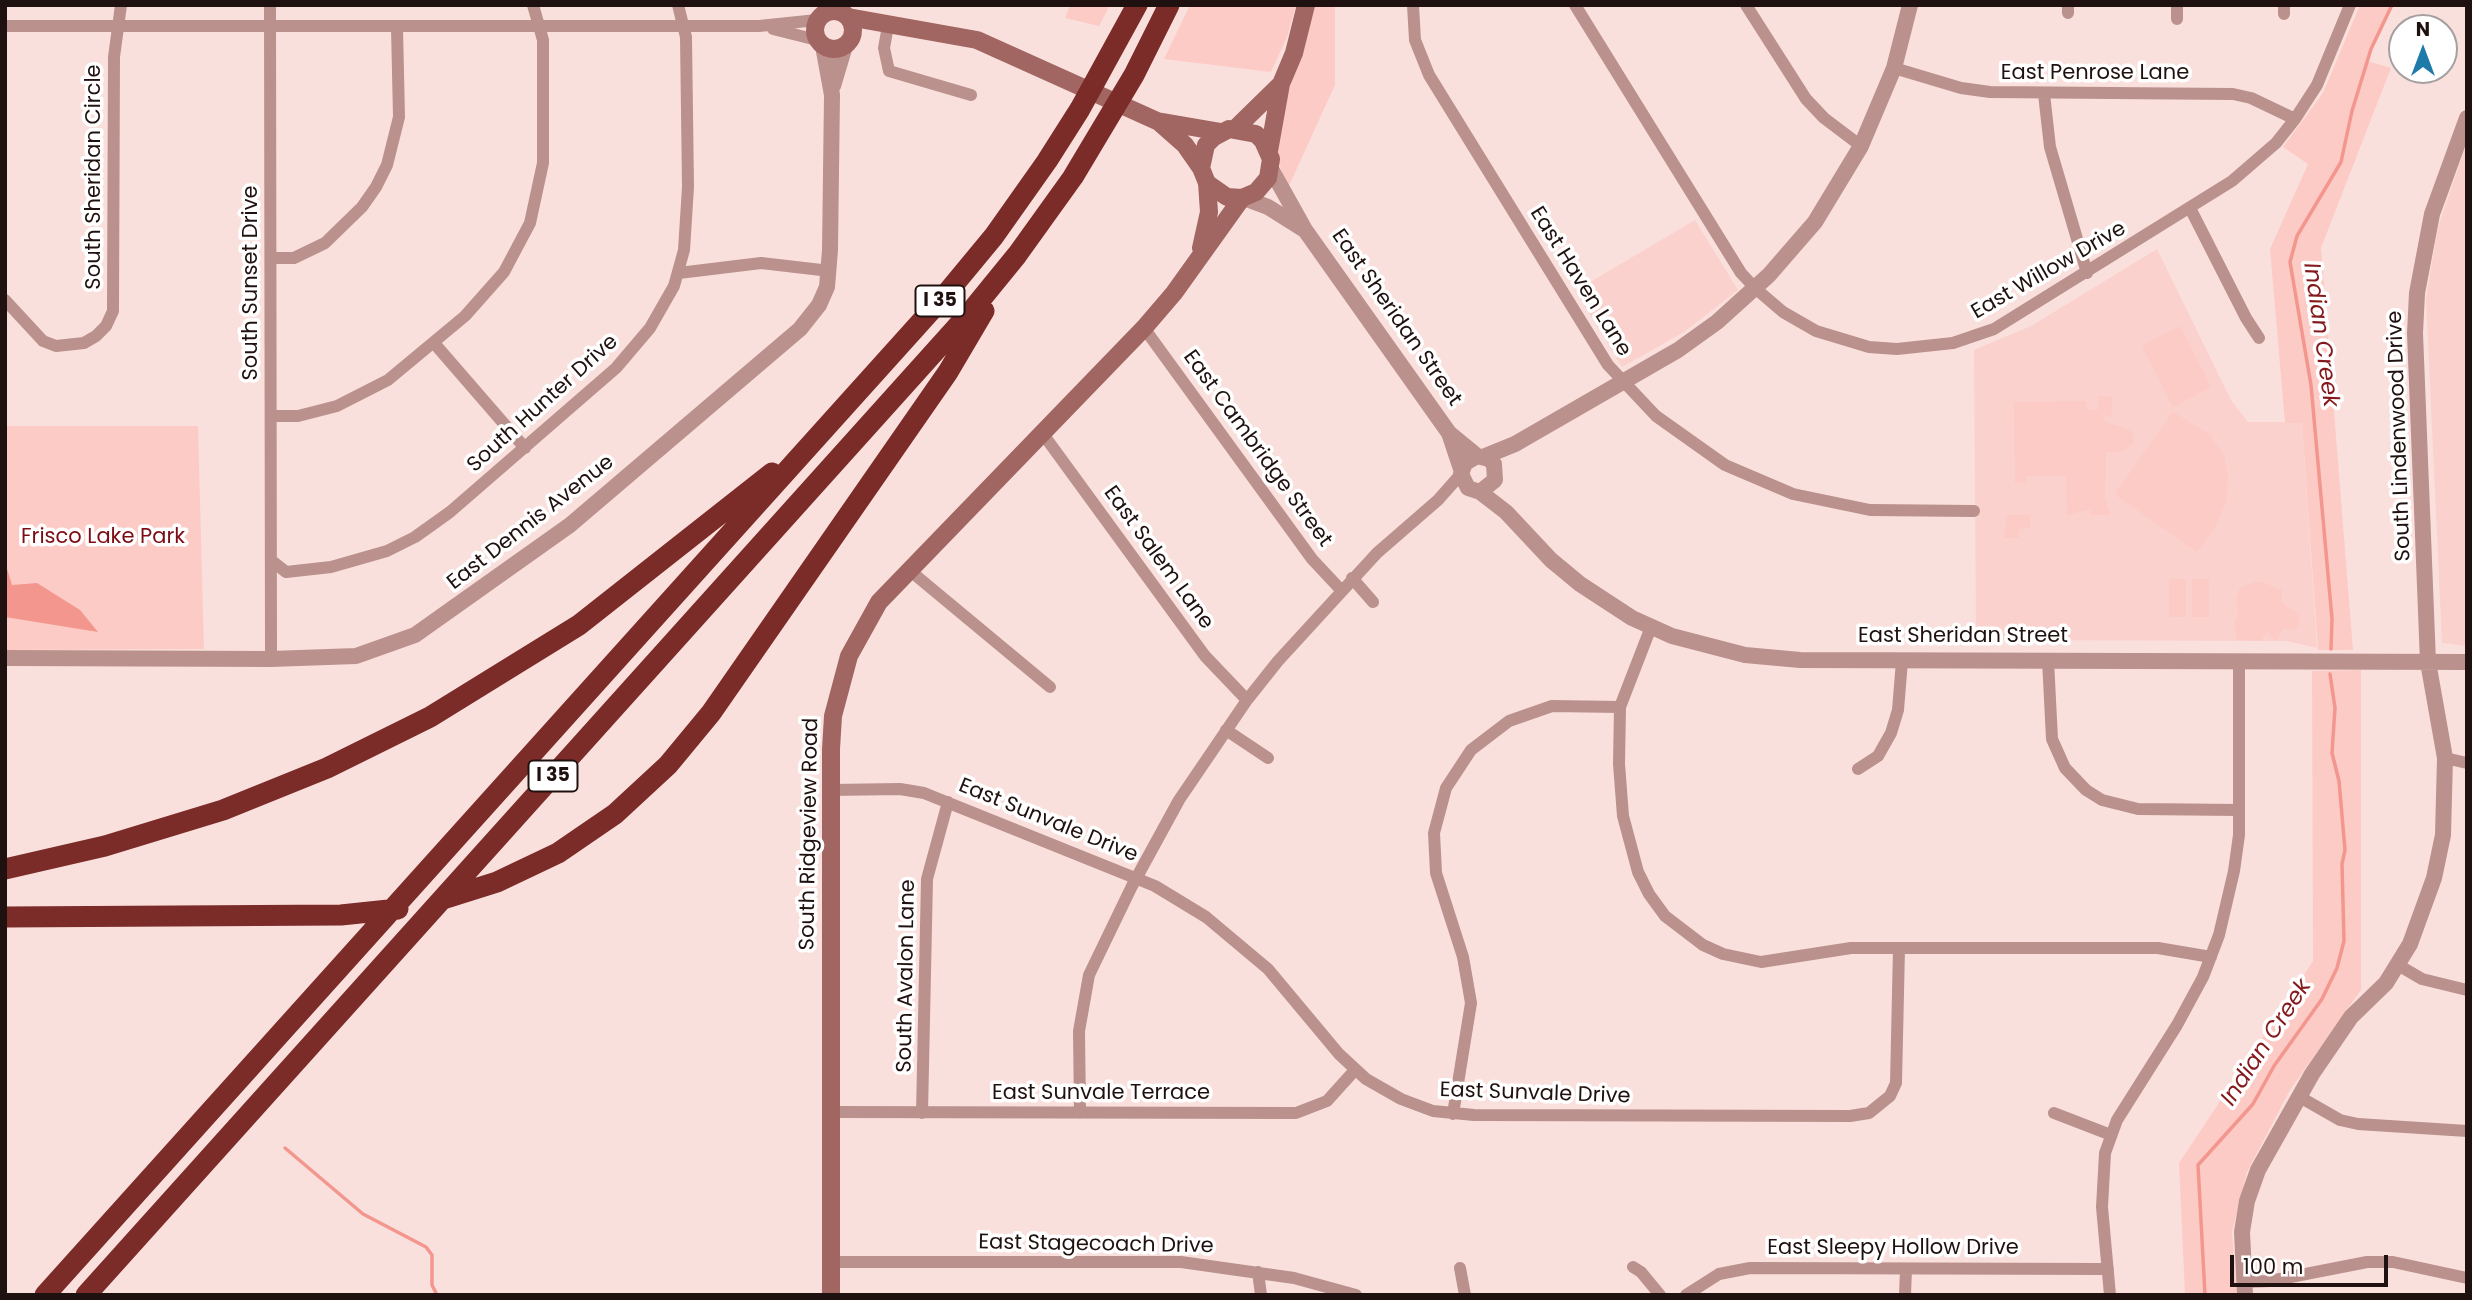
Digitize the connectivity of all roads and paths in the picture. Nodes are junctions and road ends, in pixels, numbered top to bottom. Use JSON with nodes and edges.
{"nodes":[{"id":1,"x":121,"y":5,"type":"edge"},
{"id":2,"x":270,"y":5,"type":"edge"},
{"id":3,"x":533,"y":5,"type":"edge"},
{"id":4,"x":678,"y":5,"type":"edge"},
{"id":5,"x":1170,"y":5,"type":"edge"},
{"id":6,"x":1306,"y":5,"type":"edge"},
{"id":7,"x":1413,"y":5,"type":"edge"},
{"id":8,"x":1575,"y":5,"type":"edge"},
{"id":9,"x":1746,"y":5,"type":"edge"},
{"id":10,"x":1910,"y":5,"type":"edge"},
{"id":11,"x":2177,"y":5,"type":"edge"},
{"id":12,"x":2350,"y":5,"type":"edge"},
{"id":13,"x":843,"y":12,"type":"edge"},
{"id":14,"x":821,"y":13,"type":"edge"},
{"id":15,"x":1133,"y":14,"type":"edge"},
{"id":16,"x":2177,"y":19,"type":"dead end"},
{"id":17,"x":5,"y":26,"type":"edge"},
{"id":18,"x":683,"y":26,"type":"junction"},
{"id":19,"x":759,"y":26,"type":"junction"},
{"id":20,"x":888,"y":26,"type":"junction"},
{"id":21,"x":118,"y":27,"type":"junction"},
{"id":22,"x":538,"y":27,"type":"junction"},
{"id":23,"x":270,"y":28,"type":"junction"},
{"id":24,"x":397,"y":28,"type":"junction"},
{"id":25,"x":820,"y":43,"type":"junction"},
{"id":26,"x":848,"y":43,"type":"junction"},
{"id":27,"x":1894,"y":68,"type":"junction"},
{"id":28,"x":1280,"y":84,"type":"junction"},
{"id":29,"x":971,"y":94,"type":"dead end"},
{"id":30,"x":2044,"y":94,"type":"junction"},
{"id":31,"x":832,"y":95,"type":"junction"},
{"id":32,"x":2467,"y":117,"type":"edge"},
{"id":33,"x":2295,"y":119,"type":"junction"},
{"id":34,"x":1157,"y":121,"type":"junction"},
{"id":35,"x":1229,"y":130,"type":"junction"},
{"id":36,"x":1861,"y":146,"type":"junction"},
{"id":37,"x":1270,"y":160,"type":"junction"},
{"id":38,"x":1204,"y":175,"type":"junction"},
{"id":39,"x":1243,"y":198,"type":"junction"},
{"id":40,"x":2190,"y":208,"type":"junction"},
{"id":41,"x":1305,"y":230,"type":"junction"},
{"id":42,"x":1017,"y":255,"type":"junction"},
{"id":43,"x":272,"y":258,"type":"junction"},
{"id":44,"x":1198,"y":258,"type":"junction"},
{"id":45,"x":830,"y":271,"type":"junction"},
{"id":46,"x":2087,"y":273,"type":"junction"},
{"id":47,"x":679,"y":274,"type":"junction"},
{"id":48,"x":1755,"y":288,"type":"junction"},
{"id":49,"x":5,"y":299,"type":"edge"},
{"id":50,"x":1144,"y":328,"type":"junction"},
{"id":51,"x":2259,"y":338,"type":"dead end"},
{"id":52,"x":434,"y":343,"type":"junction"},
{"id":53,"x":1624,"y":382,"type":"junction"},
{"id":54,"x":272,"y":416,"type":"junction"},
{"id":55,"x":823,"y":432,"type":"junction"},
{"id":56,"x":1449,"y":433,"type":"junction"},
{"id":57,"x":1043,"y":434,"type":"junction"},
{"id":58,"x":1515,"y":444,"type":"junction"},
{"id":59,"x":525,"y":448,"type":"junction"},
{"id":60,"x":1480,"y":456,"type":"junction"},
{"id":61,"x":1496,"y":476,"type":"junction"},
{"id":62,"x":1468,"y":481,"type":"junction"},
{"id":63,"x":1974,"y":511,"type":"dead end"},
{"id":64,"x":1506,"y":512,"type":"junction"},
{"id":65,"x":272,"y":561,"type":"junction"},
{"id":66,"x":908,"y":569,"type":"junction"},
{"id":67,"x":1352,"y":578,"type":"junction"},
{"id":68,"x":1341,"y":590,"type":"junction"},
{"id":69,"x":1373,"y":602,"type":"dead end"},
{"id":70,"x":1651,"y":627,"type":"junction"},
{"id":71,"x":5,"y":658,"type":"edge"},
{"id":72,"x":271,"y":659,"type":"junction"},
{"id":73,"x":2048,"y":660,"type":"junction"},
{"id":74,"x":2239,"y":660,"type":"junction"},
{"id":75,"x":1902,"y":661,"type":"junction"},
{"id":76,"x":2428,"y":662,"type":"junction"},
{"id":77,"x":2467,"y":662,"type":"edge"},
{"id":78,"x":1050,"y":687,"type":"dead end"},
{"id":79,"x":1247,"y":700,"type":"junction"},
{"id":80,"x":1620,"y":707,"type":"junction"},
{"id":81,"x":1226,"y":730,"type":"junction"},
{"id":82,"x":1268,"y":758,"type":"dead end"},
{"id":83,"x":2445,"y":758,"type":"junction"},
{"id":84,"x":2467,"y":763,"type":"edge"},
{"id":85,"x":1858,"y":769,"type":"dead end"},
{"id":86,"x":831,"y":790,"type":"junction"},
{"id":87,"x":948,"y":802,"type":"junction"},
{"id":88,"x":2239,"y":810,"type":"junction"},
{"id":89,"x":5,"y":869,"type":"edge"},
{"id":90,"x":1136,"y":878,"type":"junction"},
{"id":91,"x":5,"y":916,"type":"edge"},
{"id":92,"x":1899,"y":948,"type":"junction"},
{"id":93,"x":2211,"y":957,"type":"junction"},
{"id":94,"x":2398,"y":965,"type":"junction"},
{"id":95,"x":2467,"y":990,"type":"edge"},
{"id":96,"x":1355,"y":1070,"type":"junction"},
{"id":97,"x":2298,"y":1096,"type":"junction"},
{"id":98,"x":831,"y":1112,"type":"junction"},
{"id":99,"x":922,"y":1113,"type":"junction"},
{"id":100,"x":1080,"y":1113,"type":"junction"},
{"id":101,"x":2053,"y":1113,"type":"dead end"},
{"id":102,"x":1453,"y":1114,"type":"junction"},
{"id":103,"x":2467,"y":1131,"type":"edge"},
{"id":104,"x":2111,"y":1135,"type":"junction"},
{"id":105,"x":831,"y":1262,"type":"junction"},
{"id":106,"x":1460,"y":1268,"type":"dead end"},
{"id":107,"x":1633,"y":1268,"type":"dead end"},
{"id":108,"x":1906,"y":1269,"type":"junction"},
{"id":109,"x":2108,"y":1269,"type":"junction"},
{"id":110,"x":1258,"y":1272,"type":"junction"},
{"id":111,"x":2467,"y":1278,"type":"edge"},
{"id":112,"x":2244,"y":1288,"type":"edge"},
{"id":113,"x":46,"y":1295,"type":"edge"},
{"id":114,"x":86,"y":1295,"type":"edge"},
{"id":115,"x":831,"y":1295,"type":"edge"},
{"id":116,"x":1261,"y":1295,"type":"edge"},
{"id":117,"x":1356,"y":1295,"type":"edge"},
{"id":118,"x":1465,"y":1295,"type":"edge"},
{"id":119,"x":1660,"y":1295,"type":"edge"},
{"id":120,"x":1686,"y":1295,"type":"edge"},
{"id":121,"x":1905,"y":1295,"type":"edge"},
{"id":122,"x":2110,"y":1295,"type":"edge"}],
"edges":[{"from":1,"to":21,"type":"street"},
{"from":2,"to":23,"type":"street","name":"South Sunset Drive"},
{"from":3,"to":22,"type":"street"},
{"from":4,"to":18,"type":"street","name":"South Hunter Drive"},
{"from":5,"to":42,"type":"highway","number":"I 35"},
{"from":6,"to":28,"type":"main road"},
{"from":7,"to":53,"type":"street","name":"East Haven Lane"},
{"from":8,"to":48,"type":"street","name":"East Willow Drive"},
{"from":9,"to":36,"type":"street"},
{"from":10,"to":27,"type":"street"},
{"from":11,"to":16,"type":"street"},
{"from":12,"to":33,"type":"street","name":"East Willow Drive"},
{"from":13,"to":14,"type":"main road"},
{"from":13,"to":20,"type":"main road"},
{"from":13,"to":26,"type":"main road"},
{"from":14,"to":19,"type":"street"},
{"from":14,"to":25,"type":"main road"},
{"from":15,"to":55,"type":"highway","number":"I 35"},
{"from":17,"to":21,"type":"street"},
{"from":18,"to":19,"type":"street"},
{"from":18,"to":22,"type":"street"},
{"from":18,"to":47,"type":"street","name":"South Hunter Drive"},
{"from":19,"to":25,"type":"street"},
{"from":20,"to":26,"type":"main road"},
{"from":20,"to":29,"type":"street"},
{"from":20,"to":34,"type":"main road"},
{"from":21,"to":23,"type":"street"},
{"from":21,"to":49,"type":"street","name":"South Sheridan Circle"},
{"from":22,"to":24,"type":"street"},
{"from":22,"to":52,"type":"street"},
{"from":23,"to":24,"type":"street"},
{"from":23,"to":43,"type":"street","name":"South Sunset Drive"},
{"from":24,"to":43,"type":"street"},
{"from":25,"to":26,"type":"main road"},
{"from":25,"to":31,"type":"street","name":"East Dennis Avenue"},
{"from":26,"to":31,"type":"street","name":"East Dennis Avenue"},
{"from":27,"to":30,"type":"street","name":"East Penrose Lane"},
{"from":27,"to":36,"type":"street"},
{"from":28,"to":35,"type":"main road"},
{"from":28,"to":37,"type":"main road"},
{"from":30,"to":33,"type":"street","name":"East Penrose Lane"},
{"from":30,"to":46,"type":"street"},
{"from":31,"to":45,"type":"street","name":"East Dennis Avenue"},
{"from":32,"to":76,"type":"street","name":"South Lindenwood Drive"},
{"from":33,"to":40,"type":"street","name":"East Willow Drive"},
{"from":34,"to":35,"type":"main road"},
{"from":34,"to":38,"type":"main road"},
{"from":35,"to":37,"type":"main road"},
{"from":35,"to":38,"type":"main road"},
{"from":36,"to":48,"type":"street"},
{"from":37,"to":39,"type":"main road"},
{"from":37,"to":41,"type":"street","name":"East Sheridan Street"},
{"from":38,"to":39,"type":"main road"},
{"from":38,"to":44,"type":"main road","name":"South Ridgeview Road"},
{"from":39,"to":41,"type":"street","name":"East Sheridan Street"},
{"from":39,"to":44,"type":"main road","name":"South Ridgeview Road"},
{"from":40,"to":46,"type":"street","name":"East Willow Drive"},
{"from":40,"to":51,"type":"street"},
{"from":41,"to":56,"type":"street","name":"East Sheridan Street"},
{"from":42,"to":91,"type":"highway"},
{"from":42,"to":114,"type":"highway","number":"I 35"},
{"from":43,"to":54,"type":"street","name":"South Sunset Drive"},
{"from":44,"to":50,"type":"main road","name":"South Ridgeview Road"},
{"from":45,"to":47,"type":"street"},
{"from":45,"to":72,"type":"street","name":"East Dennis Avenue"},
{"from":46,"to":48,"type":"street","name":"East Willow Drive"},
{"from":47,"to":59,"type":"street","name":"South Hunter Drive"},
{"from":48,"to":53,"type":"street"},
{"from":50,"to":57,"type":"main road","name":"South Ridgeview Road"},
{"from":50,"to":68,"type":"street","name":"East Cambridge Street"},
{"from":52,"to":54,"type":"street"},
{"from":52,"to":59,"type":"street"},
{"from":53,"to":58,"type":"street"},
{"from":53,"to":63,"type":"street","name":"East Haven Lane"},
{"from":54,"to":65,"type":"street","name":"South Sunset Drive"},
{"from":55,"to":89,"type":"highway"},
{"from":55,"to":113,"type":"highway","number":"I 35"},
{"from":56,"to":60,"type":"street","name":"East Sheridan Street"},
{"from":56,"to":62,"type":"street","name":"East Sheridan Street"},
{"from":57,"to":66,"type":"main road","name":"South Ridgeview Road"},
{"from":57,"to":79,"type":"street","name":"East Salem Lane"},
{"from":58,"to":60,"type":"street"},
{"from":58,"to":61,"type":"street"},
{"from":59,"to":65,"type":"street","name":"South Hunter Drive"},
{"from":60,"to":61,"type":"street","name":"East Sheridan Street"},
{"from":60,"to":62,"type":"street"},
{"from":61,"to":62,"type":"street"},
{"from":61,"to":64,"type":"street","name":"East Sheridan Street"},
{"from":62,"to":64,"type":"street","name":"East Sheridan Street"},
{"from":62,"to":67,"type":"street"},
{"from":64,"to":70,"type":"street","name":"East Sheridan Street"},
{"from":65,"to":72,"type":"street","name":"South Sunset Drive"},
{"from":66,"to":78,"type":"street"},
{"from":66,"to":86,"type":"main road","name":"South Ridgeview Road"},
{"from":67,"to":68,"type":"street"},
{"from":67,"to":69,"type":"street"},
{"from":68,"to":79,"type":"street"},
{"from":70,"to":75,"type":"street","name":"East Sheridan Street"},
{"from":70,"to":80,"type":"street"},
{"from":71,"to":72,"type":"street","name":"East Dennis Avenue"},
{"from":73,"to":74,"type":"street","name":"East Sheridan Street"},
{"from":73,"to":75,"type":"street","name":"East Sheridan Street"},
{"from":73,"to":88,"type":"street"},
{"from":74,"to":76,"type":"street","name":"East Sheridan Street"},
{"from":74,"to":88,"type":"street"},
{"from":75,"to":85,"type":"street"},
{"from":76,"to":77,"type":"street","name":"East Sheridan Street"},
{"from":76,"to":83,"type":"street","name":"South Lindenwood Drive"},
{"from":79,"to":81,"type":"street"},
{"from":80,"to":92,"type":"street"},
{"from":80,"to":102,"type":"street"},
{"from":81,"to":82,"type":"street"},
{"from":81,"to":90,"type":"street"},
{"from":83,"to":84,"type":"street"},
{"from":83,"to":94,"type":"street","name":"South Lindenwood Drive"},
{"from":86,"to":87,"type":"street","name":"East Sunvale Drive"},
{"from":86,"to":98,"type":"main road","name":"South Ridgeview Road"},
{"from":87,"to":90,"type":"street","name":"East Sunvale Drive"},
{"from":87,"to":99,"type":"street","name":"South Avalon Lane"},
{"from":88,"to":93,"type":"street"},
{"from":90,"to":96,"type":"street","name":"East Sunvale Drive"},
{"from":90,"to":100,"type":"street"},
{"from":92,"to":93,"type":"street"},
{"from":92,"to":102,"type":"street","name":"East Sunvale Drive"},
{"from":93,"to":104,"type":"street"},
{"from":94,"to":95,"type":"street"},
{"from":94,"to":97,"type":"street","name":"South Lindenwood Drive"},
{"from":96,"to":100,"type":"street","name":"East Sunvale Terrace"},
{"from":96,"to":102,"type":"street","name":"East Sunvale Drive"},
{"from":97,"to":103,"type":"street"},
{"from":97,"to":112,"type":"street","name":"South Lindenwood Drive"},
{"from":98,"to":99,"type":"street","name":"East Sunvale Terrace"},
{"from":98,"to":105,"type":"main road","name":"South Ridgeview Road"},
{"from":99,"to":100,"type":"street","name":"East Sunvale Terrace"},
{"from":101,"to":104,"type":"street"},
{"from":104,"to":109,"type":"street"},
{"from":105,"to":110,"type":"street","name":"East Stagecoach Drive"},
{"from":105,"to":115,"type":"main road","name":"South Ridgeview Road"},
{"from":106,"to":118,"type":"street"},
{"from":107,"to":119,"type":"street"},
{"from":108,"to":109,"type":"street","name":"East Sleepy Hollow Drive"},
{"from":108,"to":120,"type":"street","name":"East Sleepy Hollow Drive"},
{"from":108,"to":121,"type":"street"},
{"from":109,"to":122,"type":"street"},
{"from":110,"to":116,"type":"street"},
{"from":110,"to":117,"type":"street","name":"East Stagecoach Drive"},
{"from":111,"to":112,"type":"street"}]}
